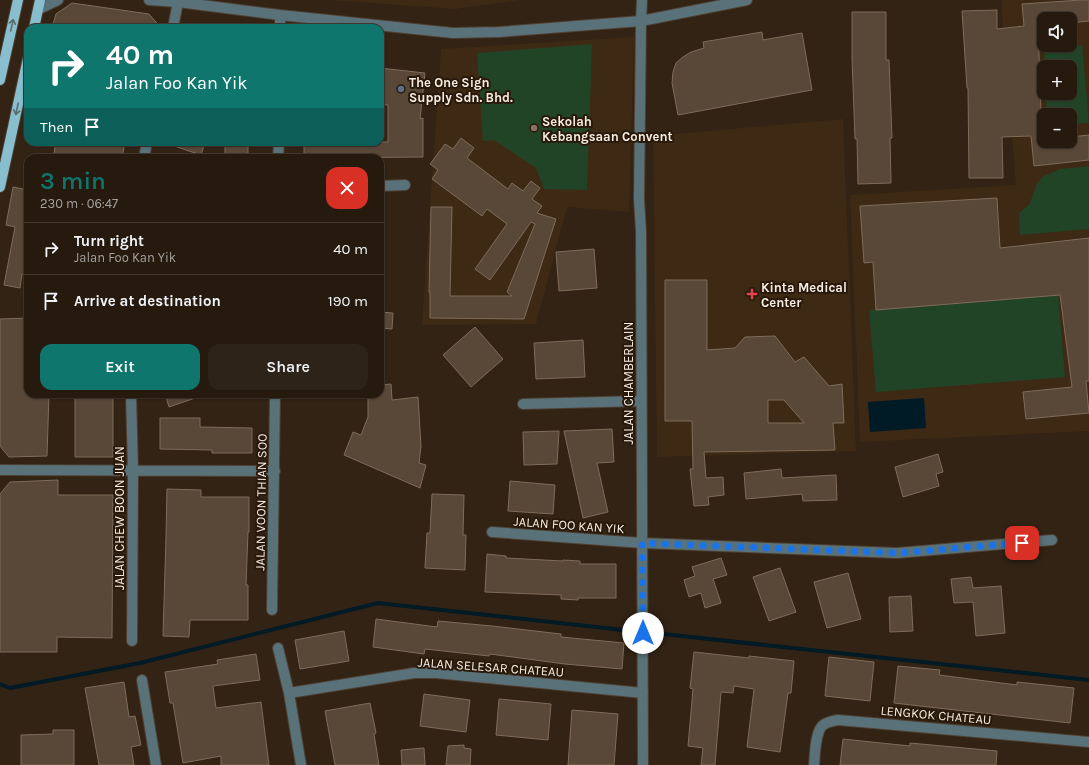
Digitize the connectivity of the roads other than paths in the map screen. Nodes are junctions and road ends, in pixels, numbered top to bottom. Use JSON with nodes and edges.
{"nodes":[{"id":1,"x":18,"y":0,"type":"edge"},
{"id":2,"x":58,"y":0,"type":"edge"},
{"id":3,"x":149,"y":0,"type":"edge"},
{"id":4,"x":642,"y":0,"type":"edge"},
{"id":5,"x":746,"y":0,"type":"edge"},
{"id":6,"x":176,"y":1,"type":"edge"},
{"id":7,"x":40,"y":4,"type":"edge"},
{"id":8,"x":280,"y":15,"type":"junction"},
{"id":9,"x":641,"y":21,"type":"junction"},
{"id":10,"x":35,"y":24,"type":"edge"},
{"id":11,"x":173,"y":24,"type":"edge"},
{"id":12,"x":280,"y":24,"type":"edge"},
{"id":13,"x":372,"y":24,"type":"edge"},
{"id":14,"x":384,"y":25,"type":"edge"},
{"id":15,"x":24,"y":76,"type":"edge"},
{"id":16,"x":0,"y":80,"type":"edge"},
{"id":17,"x":405,"y":185,"type":"dead end"},
{"id":18,"x":384,"y":186,"type":"edge"},
{"id":19,"x":0,"y":187,"type":"edge"},
{"id":20,"x":131,"y":398,"type":"edge"},
{"id":21,"x":275,"y":398,"type":"edge"},
{"id":22,"x":642,"y":401,"type":"junction"},
{"id":23,"x":523,"y":404,"type":"dead end"},
{"id":24,"x":0,"y":470,"type":"edge"},
{"id":25,"x":133,"y":470,"type":"junction"},
{"id":26,"x":275,"y":471,"type":"junction"},
{"id":27,"x":492,"y":532,"type":"dead end"},
{"id":28,"x":1052,"y":540,"type":"dead end"},
{"id":29,"x":642,"y":543,"type":"junction"},
{"id":30,"x":272,"y":610,"type":"dead end"},
{"id":31,"x":132,"y":641,"type":"dead end"},
{"id":32,"x":278,"y":648,"type":"dead end"},
{"id":33,"x":142,"y":680,"type":"dead end"},
{"id":34,"x":289,"y":693,"type":"junction"},
{"id":35,"x":643,"y":693,"type":"junction"},
{"id":36,"x":1089,"y":742,"type":"edge"},
{"id":37,"x":156,"y":765,"type":"edge"},
{"id":38,"x":301,"y":765,"type":"edge"},
{"id":39,"x":643,"y":765,"type":"edge"},
{"id":40,"x":814,"y":765,"type":"edge"}],
"edges":[{"from":16,"to":1,"type":"main road","one_way":true},
{"from":2,"to":7,"type":"street"},
{"from":3,"to":6,"type":"street"},
{"from":4,"to":9,"type":"street","name":"JALAN CHAMBERLAIN"},
{"from":5,"to":9,"type":"street"},
{"from":6,"to":8,"type":"street"},
{"from":6,"to":11,"type":"street"},
{"from":7,"to":10,"type":"main road"},
{"from":8,"to":12,"type":"street"},
{"from":8,"to":13,"type":"street"},
{"from":9,"to":14,"type":"street"},
{"from":9,"to":22,"type":"street","name":"JALAN CHAMBERLAIN"},
{"from":15,"to":19,"type":"main road","one_way":true},
{"from":17,"to":18,"type":"street"},
{"from":20,"to":25,"type":"street","name":"JALAN CHEW BOON JUAN"},
{"from":21,"to":26,"type":"street","name":"JALAN VOON THIAN SOO"},
{"from":22,"to":23,"type":"street"},
{"from":22,"to":29,"type":"street","name":"JALAN CHAMBERLAIN"},
{"from":24,"to":25,"type":"street"},
{"from":25,"to":26,"type":"street"},
{"from":25,"to":31,"type":"street","name":"JALAN CHEW BOON JUAN"},
{"from":26,"to":30,"type":"street","name":"JALAN VOON THIAN SOO"},
{"from":27,"to":29,"type":"street","name":"JALAN FOO KAN YIK"},
{"from":28,"to":29,"type":"street","name":"JALAN FOO KAN YIK"},
{"from":29,"to":35,"type":"street","name":"JALAN CHAMBERLAIN"},
{"from":32,"to":34,"type":"street"},
{"from":33,"to":37,"type":"street"},
{"from":34,"to":35,"type":"street","name":"JALAN SELESAR CHATEAU"},
{"from":34,"to":38,"type":"street"},
{"from":35,"to":39,"type":"street","name":"JALAN CHAMBERLAIN"},
{"from":36,"to":40,"type":"street","name":"LENGKOK CHATEAU"}]}
